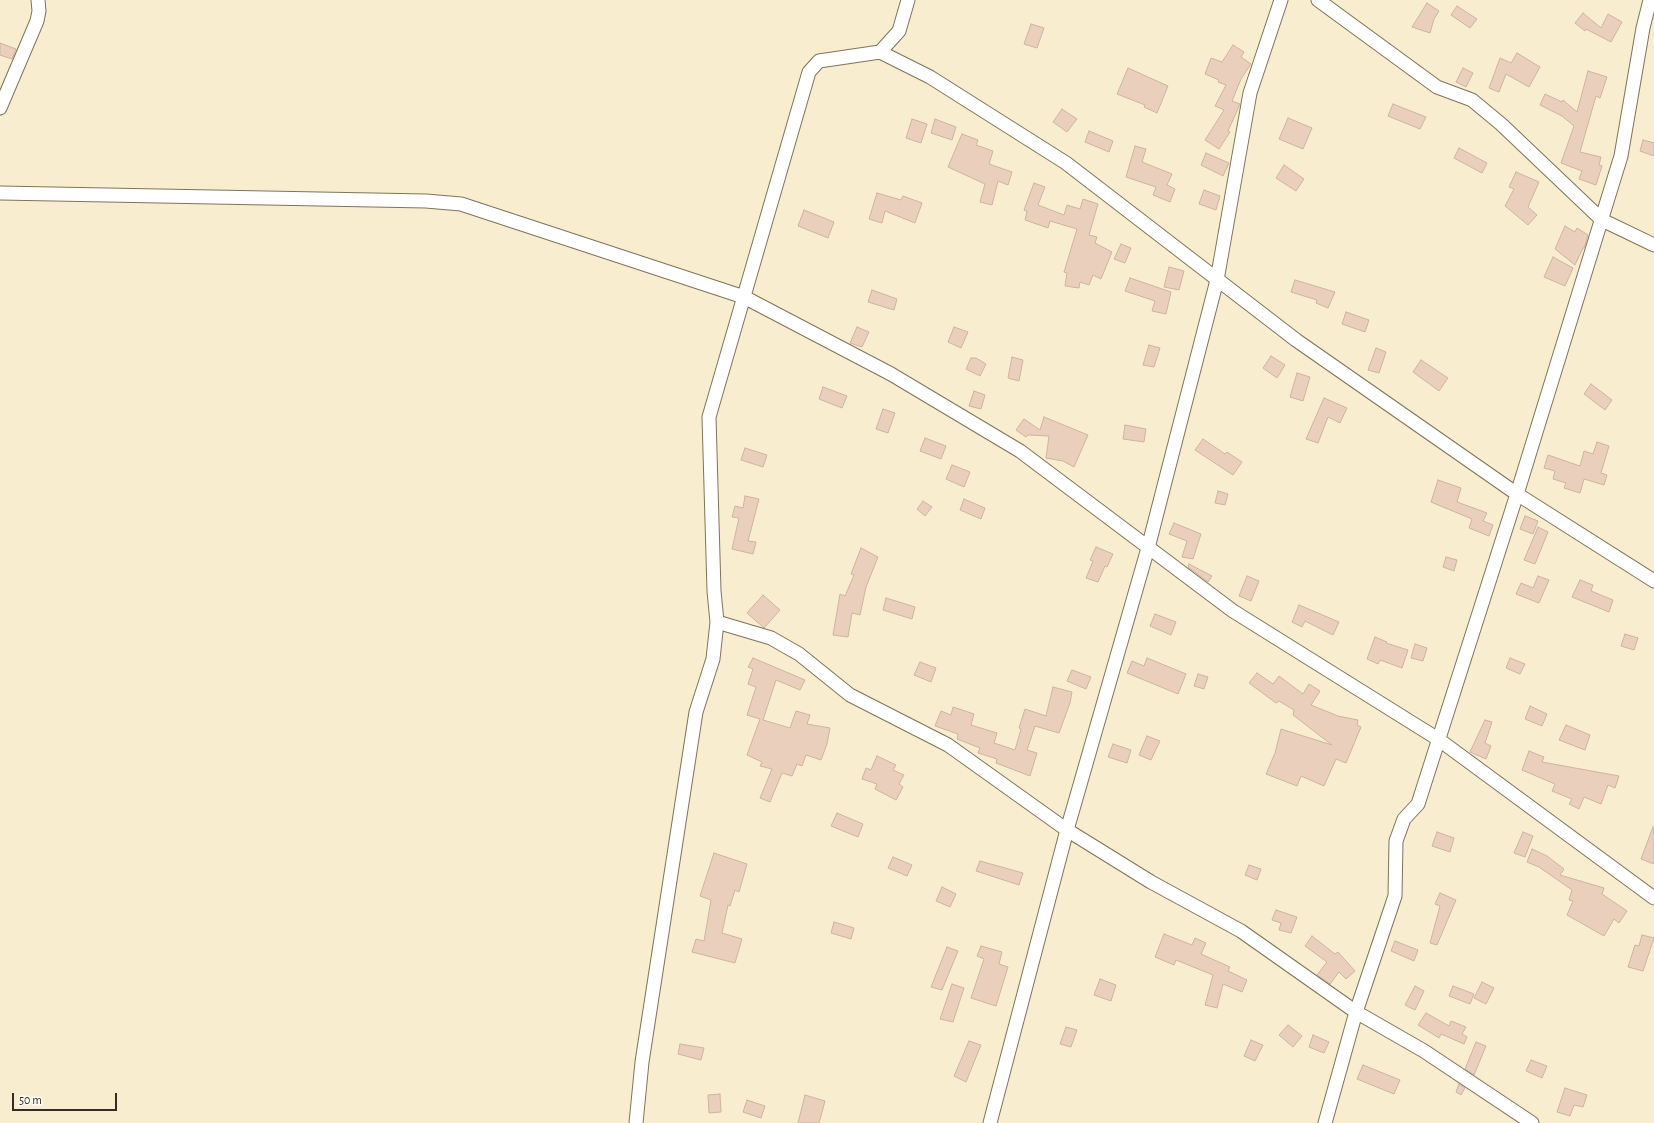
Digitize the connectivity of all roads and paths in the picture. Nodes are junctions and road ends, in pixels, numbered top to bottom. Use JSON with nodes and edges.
{"nodes":[{"id":1,"x":38,"y":0,"type":"edge"},
{"id":2,"x":908,"y":0,"type":"edge"},
{"id":3,"x":1281,"y":0,"type":"edge"},
{"id":4,"x":1318,"y":0,"type":"edge"},
{"id":5,"x":1650,"y":0,"type":"edge"},
{"id":6,"x":880,"y":52,"type":"junction"},
{"id":7,"x":0,"y":108,"type":"edge"},
{"id":8,"x":0,"y":193,"type":"edge"},
{"id":9,"x":1602,"y":220,"type":"junction"},
{"id":10,"x":1654,"y":245,"type":"edge"},
{"id":11,"x":1217,"y":280,"type":"junction"},
{"id":12,"x":744,"y":297,"type":"junction"},
{"id":13,"x":1517,"y":494,"type":"junction"},
{"id":14,"x":1148,"y":548,"type":"junction"},
{"id":15,"x":1654,"y":581,"type":"edge"},
{"id":16,"x":717,"y":622,"type":"junction"},
{"id":17,"x":1438,"y":739,"type":"junction"},
{"id":18,"x":1067,"y":830,"type":"junction"},
{"id":19,"x":1654,"y":898,"type":"edge"},
{"id":20,"x":1356,"y":1012,"type":"junction"},
{"id":21,"x":636,"y":1123,"type":"edge"},
{"id":22,"x":990,"y":1123,"type":"edge"},
{"id":23,"x":1325,"y":1123,"type":"edge"},
{"id":24,"x":1532,"y":1123,"type":"edge"}],
"edges":[{"from":1,"to":7,"type":"street"},
{"from":2,"to":6,"type":"street"},
{"from":3,"to":11,"type":"street"},
{"from":4,"to":9,"type":"street"},
{"from":5,"to":9,"type":"street"},
{"from":6,"to":11,"type":"street"},
{"from":6,"to":12,"type":"street"},
{"from":8,"to":12,"type":"street"},
{"from":9,"to":10,"type":"street"},
{"from":9,"to":13,"type":"street"},
{"from":11,"to":13,"type":"street"},
{"from":11,"to":14,"type":"street"},
{"from":12,"to":14,"type":"street"},
{"from":12,"to":16,"type":"street"},
{"from":13,"to":15,"type":"street"},
{"from":13,"to":17,"type":"street"},
{"from":14,"to":17,"type":"street"},
{"from":14,"to":18,"type":"street"},
{"from":16,"to":18,"type":"street"},
{"from":16,"to":21,"type":"street"},
{"from":17,"to":19,"type":"street"},
{"from":17,"to":20,"type":"street"},
{"from":18,"to":20,"type":"street"},
{"from":18,"to":22,"type":"street"},
{"from":20,"to":23,"type":"street"},
{"from":20,"to":24,"type":"street"}]}
